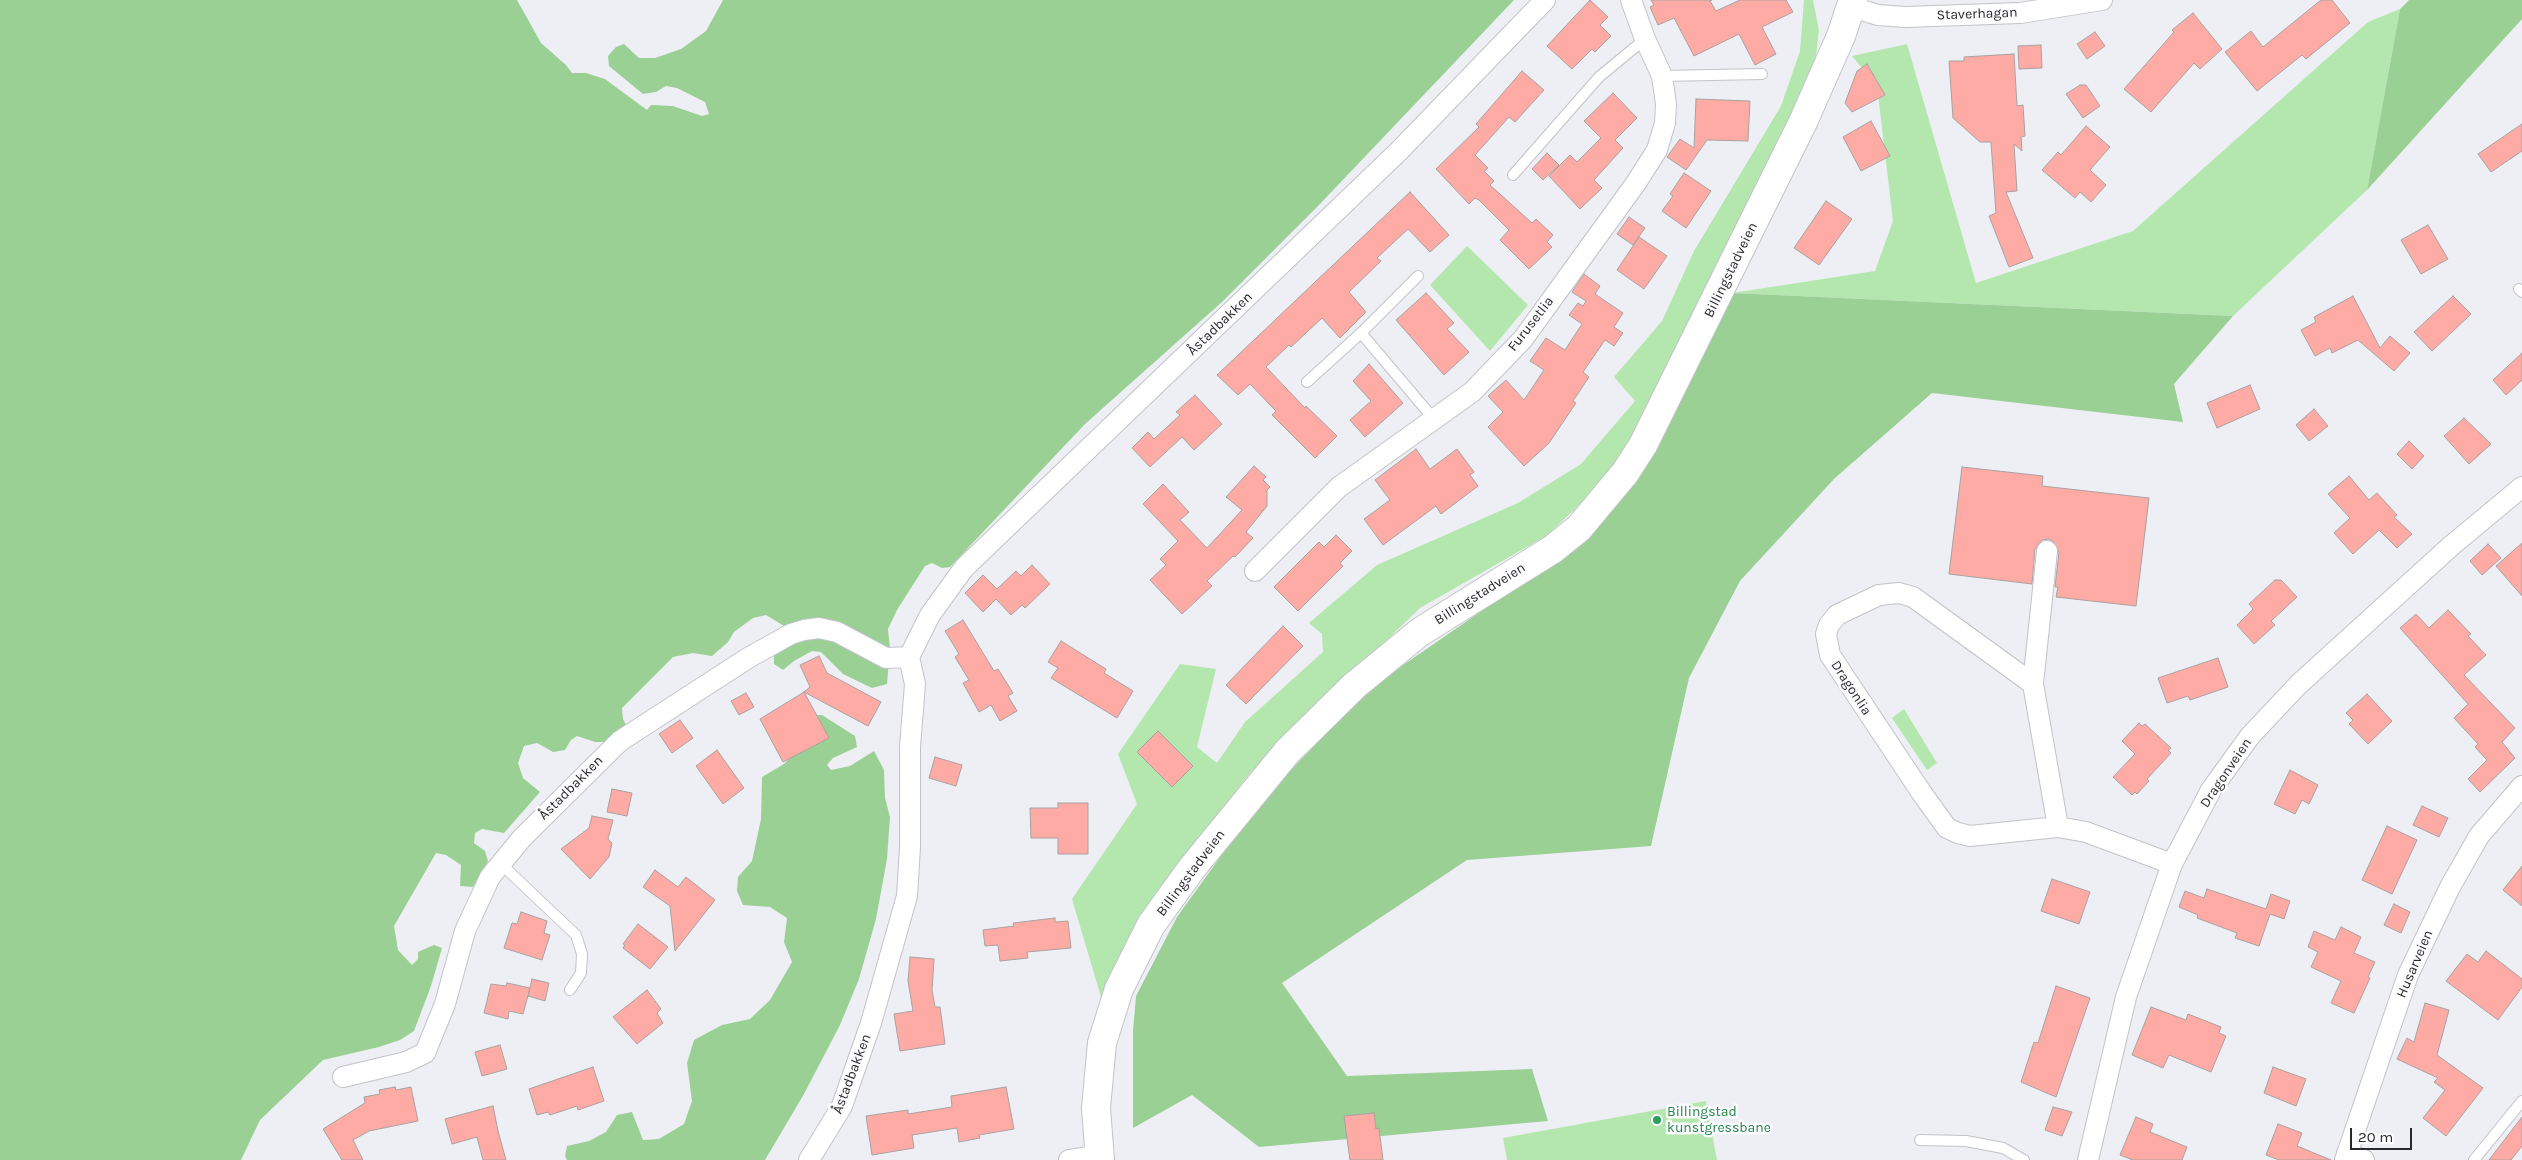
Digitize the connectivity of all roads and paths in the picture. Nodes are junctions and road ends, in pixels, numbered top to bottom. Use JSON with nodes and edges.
{"nodes":[{"id":1,"x":1545,"y":0,"type":"edge"},
{"id":2,"x":1631,"y":0,"type":"edge"},
{"id":3,"x":2102,"y":0,"type":"edge"},
{"id":4,"x":1852,"y":3,"type":"edge"},
{"id":5,"x":1645,"y":39,"type":"junction"},
{"id":6,"x":1762,"y":74,"type":"dead end"},
{"id":7,"x":1662,"y":76,"type":"junction"},
{"id":8,"x":1513,"y":175,"type":"dead end"},
{"id":9,"x":1418,"y":276,"type":"dead end"},
{"id":10,"x":1361,"y":333,"type":"junction"},
{"id":11,"x":1307,"y":382,"type":"dead end"},
{"id":12,"x":1434,"y":418,"type":"junction"},
{"id":13,"x":2522,"y":487,"type":"edge"},
{"id":14,"x":2047,"y":551,"type":"dead end"},
{"id":15,"x":1255,"y":571,"type":"dead end"},
{"id":16,"x":909,"y":657,"type":"junction"},
{"id":17,"x":2033,"y":684,"type":"junction"},
{"id":18,"x":2522,"y":786,"type":"edge"},
{"id":19,"x":2058,"y":828,"type":"junction"},
{"id":20,"x":500,"y":864,"type":"junction"},
{"id":21,"x":2172,"y":864,"type":"junction"},
{"id":22,"x":570,"y":990,"type":"dead end"},
{"id":23,"x":343,"y":1077,"type":"dead end"},
{"id":24,"x":2522,"y":1101,"type":"edge"},
{"id":25,"x":1920,"y":1140,"type":"dead end"},
{"id":26,"x":1099,"y":1158,"type":"edge"},
{"id":27,"x":2352,"y":1158,"type":"edge"},
{"id":28,"x":809,"y":1160,"type":"edge"},
{"id":29,"x":1070,"y":1160,"type":"edge"},
{"id":30,"x":2024,"y":1160,"type":"edge"},
{"id":31,"x":2088,"y":1160,"type":"edge"},
{"id":32,"x":2474,"y":1160,"type":"edge"}],
"edges":[{"from":1,"to":16,"type":"street","name":"Åstadbakken"},
{"from":2,"to":5,"type":"street","name":"Furusetlia"},
{"from":3,"to":4,"type":"street","name":"Staverhagan"},
{"from":4,"to":26,"type":"main road","name":"Billingstadveien"},
{"from":5,"to":7,"type":"street","name":"Furusetlia"},
{"from":5,"to":8,"type":"lane"},
{"from":6,"to":7,"type":"lane"},
{"from":7,"to":12,"type":"street","name":"Furusetlia"},
{"from":9,"to":10,"type":"lane"},
{"from":10,"to":11,"type":"lane"},
{"from":10,"to":12,"type":"lane"},
{"from":12,"to":15,"type":"street","name":"Furusetlia"},
{"from":13,"to":21,"type":"street","name":"Dragonveien"},
{"from":14,"to":17,"type":"street"},
{"from":16,"to":20,"type":"street","name":"Åstadbakken"},
{"from":16,"to":28,"type":"street","name":"Åstadbakken"},
{"from":17,"to":19,"type":"street"},
{"from":17,"to":19,"type":"street","name":"Dragonlia"},
{"from":18,"to":27,"type":"street","name":"Husarveien"},
{"from":19,"to":21,"type":"street","name":"Dragonlia"},
{"from":20,"to":22,"type":"lane"},
{"from":20,"to":23,"type":"street","name":"Åstadbakken"},
{"from":21,"to":31,"type":"street","name":"Dragonveien"},
{"from":24,"to":32,"type":"lane"},
{"from":25,"to":30,"type":"lane"},
{"from":26,"to":29,"type":"street"}]}
